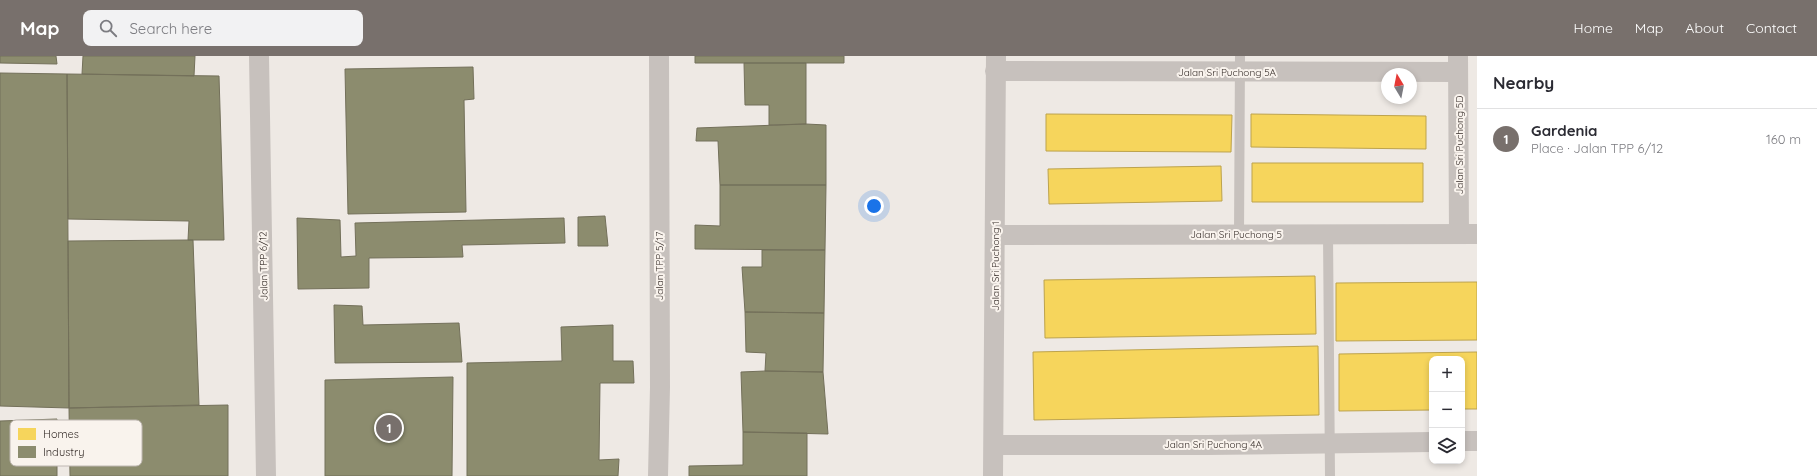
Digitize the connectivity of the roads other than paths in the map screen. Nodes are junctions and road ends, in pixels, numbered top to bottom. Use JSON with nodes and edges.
{"nodes":[{"id":1,"x":260,"y":56,"type":"edge"},
{"id":2,"x":659,"y":56,"type":"edge"},
{"id":3,"x":996,"y":63,"type":"edge"},
{"id":4,"x":1240,"y":64,"type":"edge"},
{"id":5,"x":1458,"y":64,"type":"edge"},
{"id":6,"x":1328,"y":234,"type":"junction"},
{"id":7,"x":1468,"y":234,"type":"edge"},
{"id":8,"x":995,"y":235,"type":"junction"},
{"id":9,"x":1239,"y":235,"type":"junction"},
{"id":10,"x":1465,"y":441,"type":"edge"},
{"id":11,"x":1477,"y":441,"type":"edge"},
{"id":12,"x":1429,"y":442,"type":"edge"},
{"id":13,"x":1330,"y":443,"type":"junction"},
{"id":14,"x":994,"y":445,"type":"junction"},
{"id":15,"x":266,"y":476,"type":"edge"},
{"id":16,"x":658,"y":476,"type":"edge"},
{"id":17,"x":993,"y":476,"type":"edge"},
{"id":18,"x":1330,"y":476,"type":"edge"}],
"edges":[{"from":1,"to":15,"type":"street","name":"Jalan TPP 6/12"},
{"from":2,"to":16,"type":"street","name":"Jalan TPP 5/17"},
{"from":3,"to":4,"type":"street","name":"Jalan Sri Puchong 5A"},
{"from":3,"to":8,"type":"street","name":"Jalan Sri Puchong 1"},
{"from":4,"to":5,"type":"street","name":"Jalan Sri Puchong 5A"},
{"from":4,"to":9,"type":"lane"},
{"from":5,"to":7,"type":"street","name":"Jalan Sri Puchong 5D"},
{"from":6,"to":7,"type":"street","name":"Jalan Sri Puchong 5"},
{"from":6,"to":9,"type":"street","name":"Jalan Sri Puchong 5"},
{"from":6,"to":13,"type":"lane"},
{"from":8,"to":9,"type":"street","name":"Jalan Sri Puchong 5"},
{"from":8,"to":14,"type":"street","name":"Jalan Sri Puchong 1"},
{"from":10,"to":11,"type":"street"},
{"from":12,"to":13,"type":"street","name":"Jalan Sri Puchong 4A"},
{"from":13,"to":14,"type":"street","name":"Jalan Sri Puchong 4A"},
{"from":13,"to":18,"type":"lane"},
{"from":14,"to":17,"type":"street","name":"Jalan Sri Puchong 1"}]}
